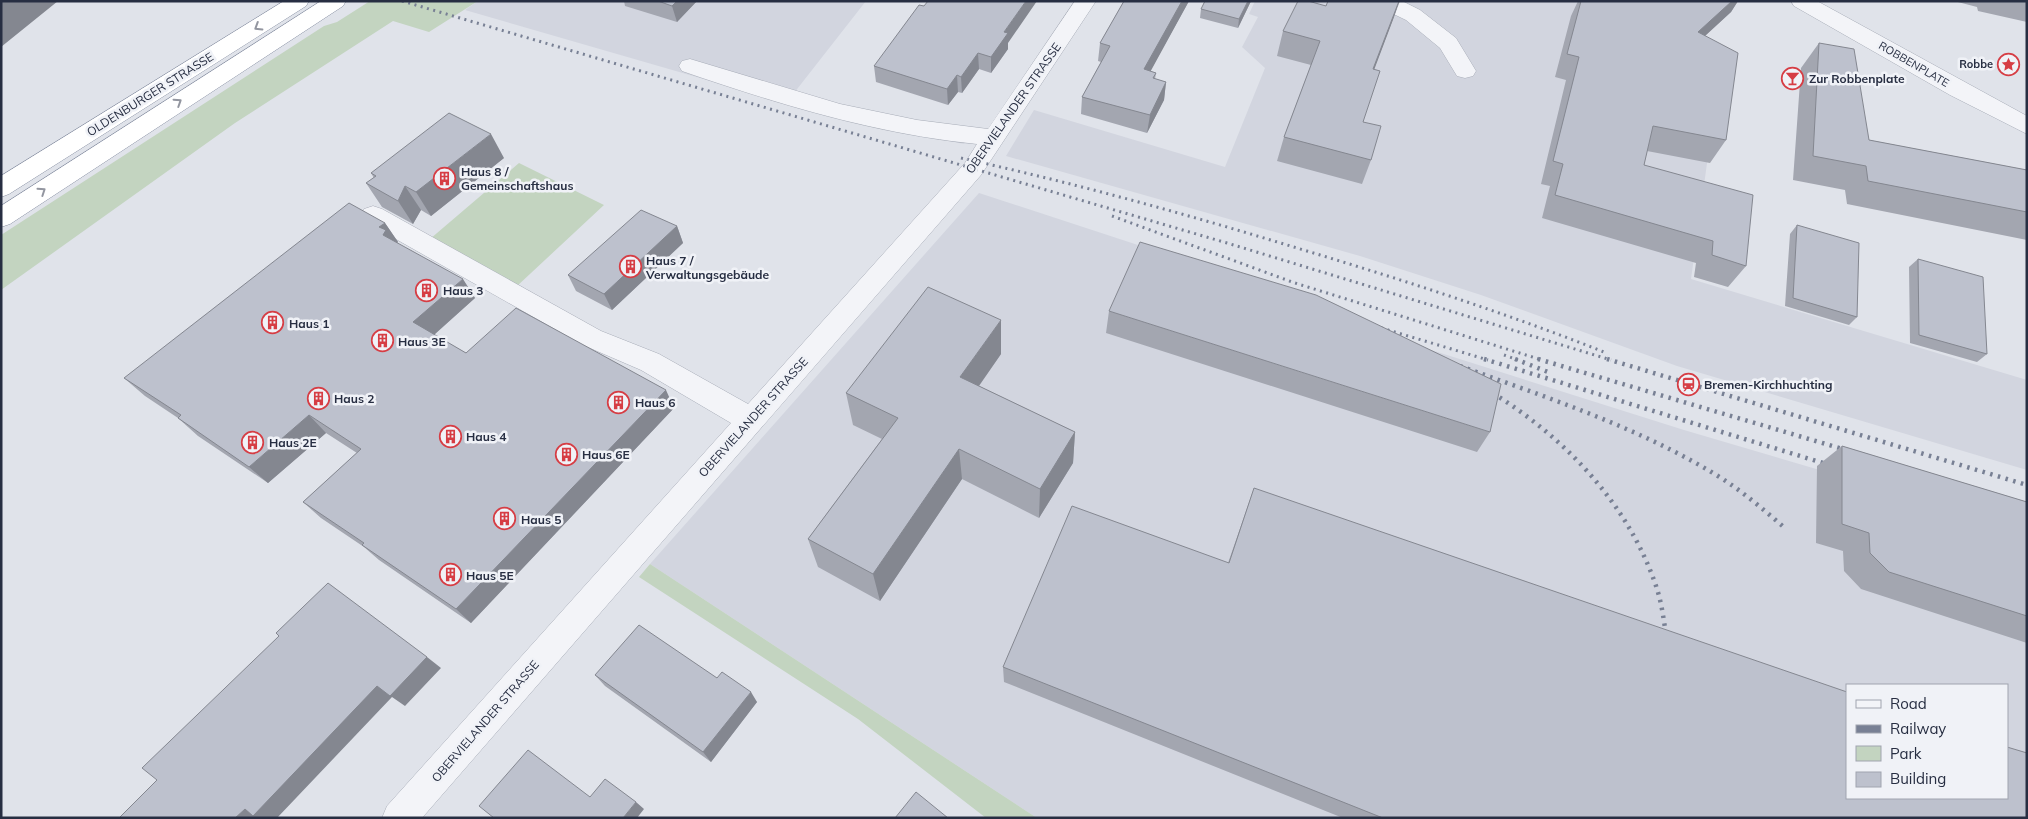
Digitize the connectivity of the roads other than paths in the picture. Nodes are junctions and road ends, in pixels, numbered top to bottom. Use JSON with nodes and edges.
{"nodes":[{"id":1,"x":299,"y":1,"type":"edge"},
{"id":2,"x":1086,"y":1,"type":"edge"},
{"id":3,"x":1384,"y":1,"type":"edge"},
{"id":4,"x":1801,"y":1,"type":"edge"},
{"id":5,"x":332,"y":4,"type":"edge"},
{"id":6,"x":690,"y":66,"type":"dead end"},
{"id":7,"x":1465,"y":71,"type":"dead end"},
{"id":8,"x":2027,"y":126,"type":"edge"},
{"id":9,"x":994,"y":138,"type":"junction"},
{"id":10,"x":1,"y":188,"type":"edge"},
{"id":11,"x":373,"y":215,"type":"edge"},
{"id":12,"x":1,"y":218,"type":"edge"},
{"id":13,"x":750,"y":420,"type":"junction"},
{"id":14,"x":399,"y":818,"type":"edge"}],
"edges":[{"from":1,"to":10,"type":"highway","name":"OLDENBURGER STRASSE","one_way":true},
{"from":2,"to":9,"type":"street","name":"OBERVIELANDER STRASSE"},
{"from":3,"to":7,"type":"street"},
{"from":4,"to":8,"type":"street","name":"ROBBENPLATE"},
{"from":12,"to":5,"type":"highway","one_way":true},
{"from":6,"to":9,"type":"street"},
{"from":9,"to":13,"type":"street","name":"OBERVIELANDER STRASSE"},
{"from":11,"to":13,"type":"street"},
{"from":13,"to":14,"type":"street","name":"OBERVIELANDER STRASSE"}]}
